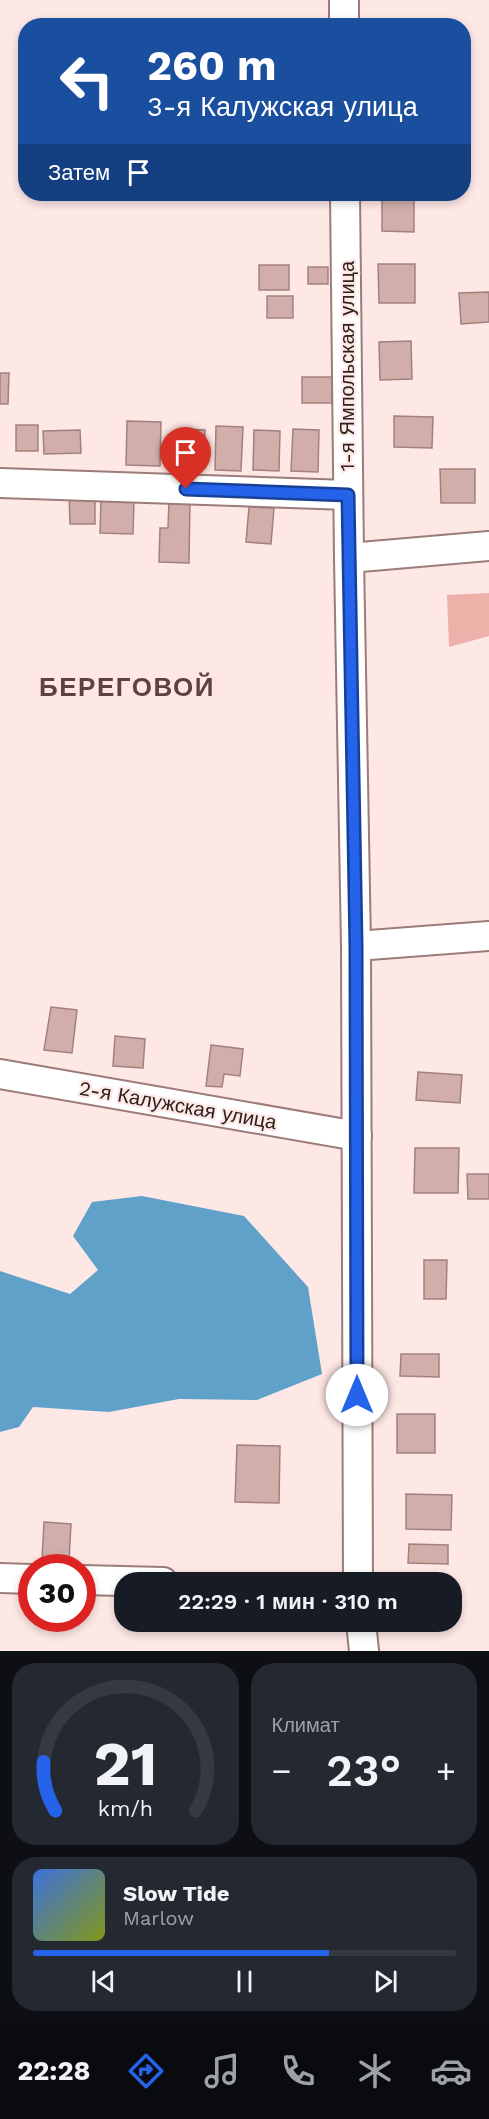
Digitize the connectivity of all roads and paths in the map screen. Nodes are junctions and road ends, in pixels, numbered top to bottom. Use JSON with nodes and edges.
{"nodes":[{"id":1,"x":344,"y":0,"type":"edge"},
{"id":2,"x":344,"y":18,"type":"edge"},
{"id":3,"x":345,"y":201,"type":"edge"},
{"id":4,"x":0,"y":483,"type":"edge"},
{"id":5,"x":348,"y":495,"type":"junction"},
{"id":6,"x":489,"y":546,"type":"edge"},
{"id":7,"x":349,"y":558,"type":"junction"},
{"id":8,"x":489,"y":936,"type":"edge"},
{"id":9,"x":356,"y":946,"type":"junction"},
{"id":10,"x":0,"y":1074,"type":"edge"},
{"id":11,"x":357,"y":1136,"type":"junction"},
{"id":12,"x":358,"y":1572,"type":"edge"},
{"id":13,"x":0,"y":1578,"type":"edge"},
{"id":14,"x":18,"y":1579,"type":"edge"},
{"id":15,"x":96,"y":1580,"type":"edge"},
{"id":16,"x":114,"y":1581,"type":"edge"},
{"id":17,"x":363,"y":1632,"type":"edge"},
{"id":18,"x":364,"y":1651,"type":"edge"}],
"edges":[{"from":1,"to":2,"type":"street"},
{"from":3,"to":5,"type":"street","name":"1-я Ямпольская улица"},
{"from":4,"to":5,"type":"street"},
{"from":5,"to":7,"type":"street","name":"1-я Ямпольская улица"},
{"from":6,"to":7,"type":"street"},
{"from":7,"to":9,"type":"street","name":"1-я Ямпольская улица"},
{"from":8,"to":9,"type":"street"},
{"from":9,"to":11,"type":"street","name":"1-я Ямпольская улица"},
{"from":10,"to":11,"type":"street","name":"2-я Калужская улица"},
{"from":11,"to":12,"type":"street","name":"1-я Ямпольская улица"},
{"from":13,"to":14,"type":"street"},
{"from":15,"to":16,"type":"street"},
{"from":17,"to":18,"type":"street"}]}
